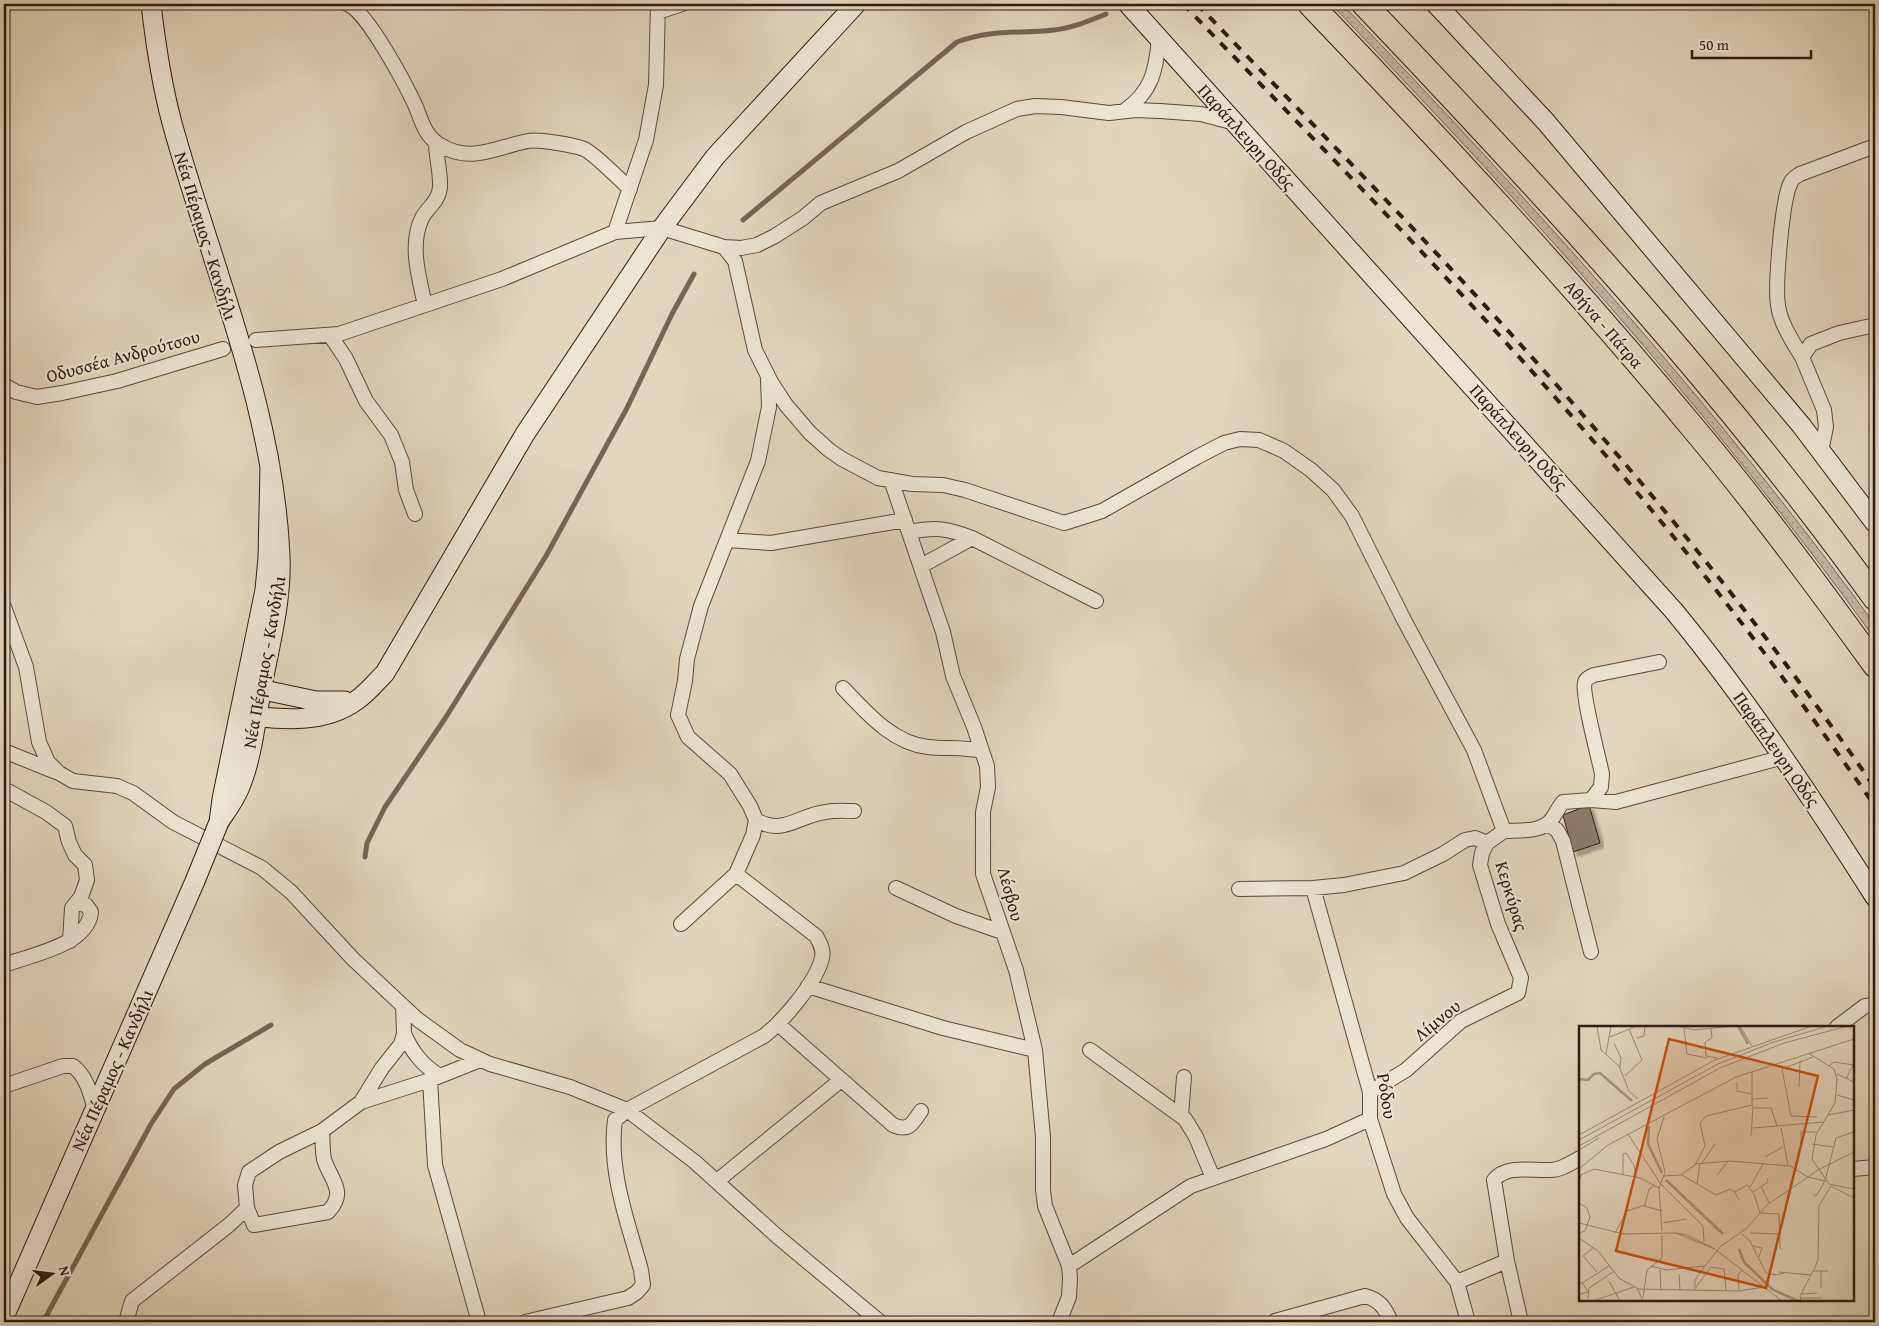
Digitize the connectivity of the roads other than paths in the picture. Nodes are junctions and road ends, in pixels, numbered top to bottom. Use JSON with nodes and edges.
{"nodes":[{"id":1,"x":151,"y":4,"type":"edge"},
{"id":2,"x":347,"y":4,"type":"edge"},
{"id":3,"x":682,"y":4,"type":"edge"},
{"id":4,"x":856,"y":4,"type":"edge"},
{"id":5,"x":1128,"y":4,"type":"edge"},
{"id":6,"x":1310,"y":4,"type":"edge"},
{"id":7,"x":1364,"y":4,"type":"edge"},
{"id":8,"x":1436,"y":4,"type":"edge"},
{"id":9,"x":658,"y":8,"type":"edge"},
{"id":10,"x":1159,"y":38,"type":"junction"},
{"id":11,"x":1122,"y":112,"type":"junction"},
{"id":12,"x":1235,"y":123,"type":"junction"},
{"id":13,"x":436,"y":142,"type":"junction"},
{"id":14,"x":1875,"y":146,"type":"edge"},
{"id":15,"x":630,"y":190,"type":"junction"},
{"id":16,"x":662,"y":228,"type":"junction"},
{"id":17,"x":615,"y":232,"type":"junction"},
{"id":18,"x":724,"y":247,"type":"junction"},
{"id":19,"x":426,"y":305,"type":"junction"},
{"id":20,"x":1875,"y":324,"type":"edge"},
{"id":21,"x":330,"y":335,"type":"junction"},
{"id":22,"x":256,"y":340,"type":"dead end"},
{"id":23,"x":223,"y":349,"type":"dead end"},
{"id":24,"x":1802,"y":357,"type":"junction"},
{"id":25,"x":768,"y":376,"type":"junction"},
{"id":26,"x":4,"y":385,"type":"edge"},
{"id":27,"x":1821,"y":451,"type":"junction"},
{"id":28,"x":891,"y":480,"type":"junction"},
{"id":29,"x":414,"y":514,"type":"dead end"},
{"id":30,"x":1875,"y":523,"type":"edge"},
{"id":31,"x":907,"y":526,"type":"junction"},
{"id":32,"x":972,"y":538,"type":"junction"},
{"id":33,"x":727,"y":540,"type":"junction"},
{"id":34,"x":920,"y":566,"type":"junction"},
{"id":35,"x":1875,"y":598,"type":"edge"},
{"id":36,"x":1096,"y":601,"type":"dead end"},
{"id":37,"x":4,"y":607,"type":"edge"},
{"id":38,"x":1659,"y":662,"type":"dead end"},
{"id":39,"x":1875,"y":665,"type":"edge"},
{"id":40,"x":254,"y":688,"type":"junction"},
{"id":41,"x":843,"y":688,"type":"dead end"},
{"id":42,"x":356,"y":701,"type":"junction"},
{"id":43,"x":248,"y":715,"type":"junction"},
{"id":44,"x":4,"y":751,"type":"edge"},
{"id":45,"x":982,"y":751,"type":"junction"},
{"id":46,"x":1784,"y":757,"type":"junction"},
{"id":47,"x":59,"y":773,"type":"junction"},
{"id":48,"x":4,"y":790,"type":"edge"},
{"id":49,"x":1591,"y":800,"type":"junction"},
{"id":50,"x":854,"y":811,"type":"dead end"},
{"id":51,"x":756,"y":820,"type":"junction"},
{"id":52,"x":1547,"y":824,"type":"junction"},
{"id":53,"x":1504,"y":831,"type":"junction"},
{"id":54,"x":1487,"y":843,"type":"junction"},
{"id":55,"x":736,"y":874,"type":"junction"},
{"id":56,"x":896,"y":888,"type":"dead end"},
{"id":57,"x":1313,"y":888,"type":"junction"},
{"id":58,"x":1239,"y":889,"type":"dead end"},
{"id":59,"x":1875,"y":897,"type":"edge"},
{"id":60,"x":77,"y":902,"type":"junction"},
{"id":61,"x":681,"y":924,"type":"dead end"},
{"id":62,"x":1002,"y":932,"type":"junction"},
{"id":63,"x":70,"y":941,"type":"junction"},
{"id":64,"x":1591,"y":952,"type":"dead end"},
{"id":65,"x":4,"y":965,"type":"edge"},
{"id":66,"x":1521,"y":978,"type":"joint"},
{"id":67,"x":808,"y":986,"type":"junction"},
{"id":68,"x":1875,"y":1005,"type":"edge"},
{"id":69,"x":403,"y":1006,"type":"junction"},
{"id":70,"x":778,"y":1024,"type":"junction"},
{"id":71,"x":1838,"y":1026,"type":"edge"},
{"id":72,"x":404,"y":1034,"type":"junction"},
{"id":73,"x":1035,"y":1050,"type":"junction"},
{"id":74,"x":1090,"y":1050,"type":"dead end"},
{"id":75,"x":480,"y":1060,"type":"junction"},
{"id":76,"x":1184,"y":1077,"type":"dead end"},
{"id":77,"x":435,"y":1078,"type":"junction"},
{"id":78,"x":841,"y":1080,"type":"junction"},
{"id":79,"x":4,"y":1086,"type":"edge"},
{"id":80,"x":1370,"y":1092,"type":"junction"},
{"id":81,"x":362,"y":1102,"type":"junction"},
{"id":82,"x":94,"y":1110,"type":"junction"},
{"id":83,"x":627,"y":1110,"type":"junction"},
{"id":84,"x":921,"y":1111,"type":"dead end"},
{"id":85,"x":1181,"y":1116,"type":"junction"},
{"id":86,"x":1370,"y":1119,"type":"junction"},
{"id":87,"x":322,"y":1131,"type":"junction"},
{"id":88,"x":1579,"y":1159,"type":"edge"},
{"id":89,"x":1875,"y":1167,"type":"edge"},
{"id":90,"x":1854,"y":1169,"type":"edge"},
{"id":91,"x":1213,"y":1178,"type":"junction"},
{"id":92,"x":717,"y":1181,"type":"junction"},
{"id":93,"x":246,"y":1208,"type":"junction"},
{"id":94,"x":1507,"y":1261,"type":"junction"},
{"id":95,"x":1069,"y":1266,"type":"junction"},
{"id":96,"x":1457,"y":1282,"type":"junction"},
{"id":97,"x":5,"y":1308,"type":"edge"},
{"id":98,"x":1275,"y":1321,"type":"dead end"},
{"id":99,"x":126,"y":1322,"type":"edge"},
{"id":100,"x":478,"y":1322,"type":"edge"},
{"id":101,"x":525,"y":1322,"type":"edge"},
{"id":102,"x":880,"y":1322,"type":"edge"},
{"id":103,"x":1059,"y":1322,"type":"edge"},
{"id":104,"x":1391,"y":1322,"type":"edge"},
{"id":105,"x":1468,"y":1322,"type":"edge"},
{"id":106,"x":1521,"y":1322,"type":"edge"}],
"edges":[{"from":1,"to":40,"type":"street","name":"Νέα Πέραμος - Κανδήλι"},
{"from":2,"to":13,"type":"street"},
{"from":3,"to":9,"type":"street"},
{"from":4,"to":16,"type":"street"},
{"from":5,"to":10,"type":"street","name":"Παράπλευρη Οδός"},
{"from":6,"to":39,"type":"highway","name":"Αθήνα - Πάτρα"},
{"from":7,"to":35,"type":"highway"},
{"from":8,"to":27,"type":"street"},
{"from":9,"to":15,"type":"street"},
{"from":10,"to":11,"type":"street"},
{"from":10,"to":12,"type":"street","name":"Παράπλευρη Οδός"},
{"from":11,"to":12,"type":"street"},
{"from":11,"to":18,"type":"street"},
{"from":12,"to":46,"type":"street","name":"Παράπλευρη Οδός"},
{"from":13,"to":15,"type":"street"},
{"from":13,"to":19,"type":"street"},
{"from":14,"to":24,"type":"street"},
{"from":15,"to":17,"type":"street"},
{"from":16,"to":17,"type":"street"},
{"from":16,"to":18,"type":"street"},
{"from":16,"to":42,"type":"street"},
{"from":17,"to":19,"type":"street"},
{"from":18,"to":25,"type":"street"},
{"from":19,"to":21,"type":"street"},
{"from":20,"to":24,"type":"street"},
{"from":21,"to":22,"type":"street"},
{"from":21,"to":29,"type":"street"},
{"from":23,"to":26,"type":"street","name":"Οδυσσέα Ανδρούτσου"},
{"from":24,"to":27,"type":"street"},
{"from":25,"to":28,"type":"street"},
{"from":25,"to":33,"type":"street"},
{"from":27,"to":30,"type":"street"},
{"from":28,"to":31,"type":"street","name":"Λέσβου"},
{"from":28,"to":53,"type":"street"},
{"from":31,"to":32,"type":"street"},
{"from":31,"to":33,"type":"street"},
{"from":31,"to":34,"type":"street","name":"Λέσβου"},
{"from":32,"to":34,"type":"street"},
{"from":32,"to":36,"type":"street"},
{"from":33,"to":51,"type":"street"},
{"from":34,"to":45,"type":"street","name":"Λέσβου"},
{"from":37,"to":47,"type":"street"},
{"from":38,"to":49,"type":"street"},
{"from":40,"to":42,"type":"street"},
{"from":40,"to":43,"type":"street","name":"Νέα Πέραμος - Κανδήλι"},
{"from":41,"to":45,"type":"street"},
{"from":42,"to":43,"type":"street"},
{"from":43,"to":82,"type":"street","name":"Νέα Πέραμος - Κανδήλι","bridge":true},
{"from":44,"to":47,"type":"street"},
{"from":45,"to":62,"type":"street","name":"Λέσβου"},
{"from":46,"to":49,"type":"street"},
{"from":46,"to":59,"type":"street","name":"Παράπλευρη Οδός"},
{"from":47,"to":69,"type":"street"},
{"from":48,"to":60,"type":"street"},
{"from":49,"to":52,"type":"street"},
{"from":50,"to":51,"type":"street"},
{"from":51,"to":55,"type":"street"},
{"from":52,"to":53,"type":"street"},
{"from":52,"to":64,"type":"street"},
{"from":53,"to":54,"type":"street","name":"Κερκύρας"},
{"from":54,"to":57,"type":"street"},
{"from":54,"to":66,"type":"street","name":"Κερκύρας"},
{"from":55,"to":61,"type":"street"},
{"from":55,"to":67,"type":"street"},
{"from":56,"to":62,"type":"street"},
{"from":57,"to":58,"type":"street"},
{"from":57,"to":80,"type":"street","name":"Ρόδου"},
{"from":60,"to":63,"type":"street"},
{"from":60,"to":63,"type":"street"},
{"from":62,"to":73,"type":"street","name":"Λέσβου"},
{"from":63,"to":65,"type":"street"},
{"from":66,"to":80,"type":"street","name":"Λίμνου"},
{"from":67,"to":70,"type":"street"},
{"from":67,"to":73,"type":"street"},
{"from":68,"to":71,"type":"street"},
{"from":69,"to":72,"type":"street"},
{"from":69,"to":75,"type":"street"},
{"from":70,"to":78,"type":"street"},
{"from":70,"to":83,"type":"street"},
{"from":72,"to":77,"type":"street"},
{"from":72,"to":81,"type":"street"},
{"from":73,"to":95,"type":"street","name":"Λέσβου"},
{"from":74,"to":85,"type":"street"},
{"from":75,"to":77,"type":"street"},
{"from":75,"to":83,"type":"street"},
{"from":76,"to":85,"type":"street"},
{"from":77,"to":81,"type":"street"},
{"from":77,"to":100,"type":"street"},
{"from":78,"to":84,"type":"street"},
{"from":78,"to":92,"type":"street"},
{"from":79,"to":82,"type":"street"},
{"from":80,"to":86,"type":"street","name":"Ρόδου"},
{"from":81,"to":87,"type":"street"},
{"from":82,"to":97,"type":"street","name":"Νέα Πέραμος - Κανδήλι"},
{"from":83,"to":92,"type":"street"},
{"from":83,"to":101,"type":"street"},
{"from":85,"to":91,"type":"street"},
{"from":86,"to":91,"type":"street"},
{"from":86,"to":96,"type":"street","name":"Ρόδου"},
{"from":87,"to":93,"type":"street"},
{"from":87,"to":93,"type":"street"},
{"from":88,"to":94,"type":"street"},
{"from":89,"to":90,"type":"street"},
{"from":91,"to":95,"type":"street"},
{"from":92,"to":102,"type":"street"},
{"from":93,"to":99,"type":"street"},
{"from":94,"to":96,"type":"street"},
{"from":94,"to":106,"type":"street"},
{"from":95,"to":103,"type":"street","name":"Λέσβου"},
{"from":96,"to":105,"type":"street","name":"Ρόδου"},
{"from":98,"to":104,"type":"street"}]}
